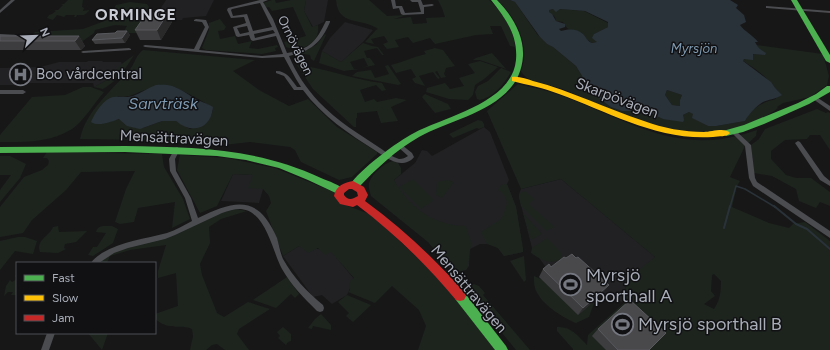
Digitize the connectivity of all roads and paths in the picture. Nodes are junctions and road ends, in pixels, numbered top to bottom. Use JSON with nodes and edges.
{"nodes":[{"id":1,"x":13,"y":0,"type":"edge"},
{"id":2,"x":266,"y":0,"type":"edge"},
{"id":3,"x":393,"y":0,"type":"edge"},
{"id":4,"x":412,"y":0,"type":"edge"},
{"id":5,"x":494,"y":0,"type":"edge"},
{"id":6,"x":794,"y":0,"type":"edge"},
{"id":7,"x":261,"y":1,"type":"junction"},
{"id":8,"x":242,"y":2,"type":"edge"},
{"id":9,"x":432,"y":5,"type":"dead end"},
{"id":10,"x":422,"y":6,"type":"junction"},
{"id":11,"x":767,"y":7,"type":"dead end"},
{"id":12,"x":800,"y":10,"type":"junction"},
{"id":13,"x":0,"y":12,"type":"edge"},
{"id":14,"x":830,"y":12,"type":"edge"},
{"id":15,"x":196,"y":20,"type":"dead end"},
{"id":16,"x":328,"y":22,"type":"dead end"},
{"id":17,"x":248,"y":24,"type":"junction"},
{"id":18,"x":275,"y":28,"type":"junction"},
{"id":19,"x":251,"y":33,"type":"junction"},
{"id":20,"x":277,"y":34,"type":"junction"},
{"id":21,"x":0,"y":35,"type":"edge"},
{"id":22,"x":19,"y":36,"type":"edge"},
{"id":23,"x":145,"y":46,"type":"dead end"},
{"id":24,"x":129,"y":49,"type":"dead end"},
{"id":25,"x":196,"y":51,"type":"junction"},
{"id":26,"x":83,"y":52,"type":"dead end"},
{"id":27,"x":286,"y":54,"type":"junction"},
{"id":28,"x":830,"y":62,"type":"edge"},
{"id":29,"x":278,"y":72,"type":"dead end"},
{"id":30,"x":515,"y":79,"type":"junction"},
{"id":31,"x":304,"y":88,"type":"junction"},
{"id":32,"x":830,"y":88,"type":"edge"},
{"id":33,"x":0,"y":92,"type":"edge"},
{"id":34,"x":23,"y":92,"type":"dead end"},
{"id":35,"x":815,"y":98,"type":"junction"},
{"id":36,"x":830,"y":109,"type":"edge"},
{"id":37,"x":734,"y":132,"type":"junction"},
{"id":38,"x":798,"y":143,"type":"dead end"},
{"id":39,"x":400,"y":146,"type":"junction"},
{"id":40,"x":177,"y":149,"type":"junction"},
{"id":41,"x":0,"y":150,"type":"edge"},
{"id":42,"x":387,"y":155,"type":"junction"},
{"id":43,"x":830,"y":184,"type":"edge"},
{"id":44,"x":355,"y":185,"type":"junction"},
{"id":45,"x":340,"y":191,"type":"junction"},
{"id":46,"x":358,"y":201,"type":"junction"},
{"id":47,"x":196,"y":222,"type":"junction"},
{"id":48,"x":830,"y":235,"type":"edge"},
{"id":49,"x":96,"y":262,"type":"edge"},
{"id":50,"x":320,"y":308,"type":"dead end"},
{"id":51,"x":51,"y":334,"type":"edge"},
{"id":52,"x":45,"y":350,"type":"edge"},
{"id":53,"x":502,"y":350,"type":"edge"}],
"edges":[{"from":1,"to":13,"type":"street"},
{"from":2,"to":7,"type":"street"},
{"from":3,"to":10,"type":"street"},
{"from":4,"to":10,"type":"street"},
{"from":5,"to":30,"type":"street"},
{"from":6,"to":12,"type":"street"},
{"from":7,"to":8,"type":"street"},
{"from":7,"to":18,"type":"street","name":"Ornövägen"},
{"from":8,"to":17,"type":"street"},
{"from":9,"to":10,"type":"street"},
{"from":11,"to":12,"type":"street"},
{"from":12,"to":14,"type":"street"},
{"from":12,"to":28,"type":"street"},
{"from":15,"to":25,"type":"street"},
{"from":16,"to":27,"type":"street"},
{"from":17,"to":19,"type":"street"},
{"from":17,"to":19,"type":"street"},
{"from":18,"to":19,"type":"street"},
{"from":18,"to":20,"type":"street","name":"Ornövägen"},
{"from":19,"to":20,"type":"street"},
{"from":20,"to":27,"type":"street","name":"Ornövägen"},
{"from":21,"to":22,"type":"street"},
{"from":23,"to":25,"type":"street"},
{"from":24,"to":26,"type":"street"},
{"from":25,"to":27,"type":"street"},
{"from":27,"to":31,"type":"street","name":"Ornövägen"},
{"from":29,"to":31,"type":"street","name":"Ornövägen"},
{"from":30,"to":37,"type":"street","name":"Skarpövägen"},
{"from":30,"to":39,"type":"street"},
{"from":31,"to":42,"type":"street","name":"Ornövägen"},
{"from":32,"to":35,"type":"street","name":"Skarpövägen"},
{"from":33,"to":34,"type":"street"},
{"from":35,"to":36,"type":"street"},
{"from":35,"to":37,"type":"street","name":"Skarpövägen"},
{"from":37,"to":48,"type":"street"},
{"from":38,"to":43,"type":"street"},
{"from":39,"to":42,"type":"street"},
{"from":39,"to":42,"type":"street","name":"Ornövägen"},
{"from":40,"to":41,"type":"street","name":"Mensättravägen"},
{"from":40,"to":45,"type":"street","name":"Mensättravägen"},
{"from":40,"to":47,"type":"street"},
{"from":42,"to":44,"type":"street"},
{"from":44,"to":45,"type":"street"},
{"from":44,"to":46,"type":"street"},
{"from":45,"to":46,"type":"street"},
{"from":46,"to":53,"type":"street","name":"Mensättravägen"},
{"from":47,"to":49,"type":"street"},
{"from":47,"to":50,"type":"street"},
{"from":51,"to":52,"type":"street"}]}
